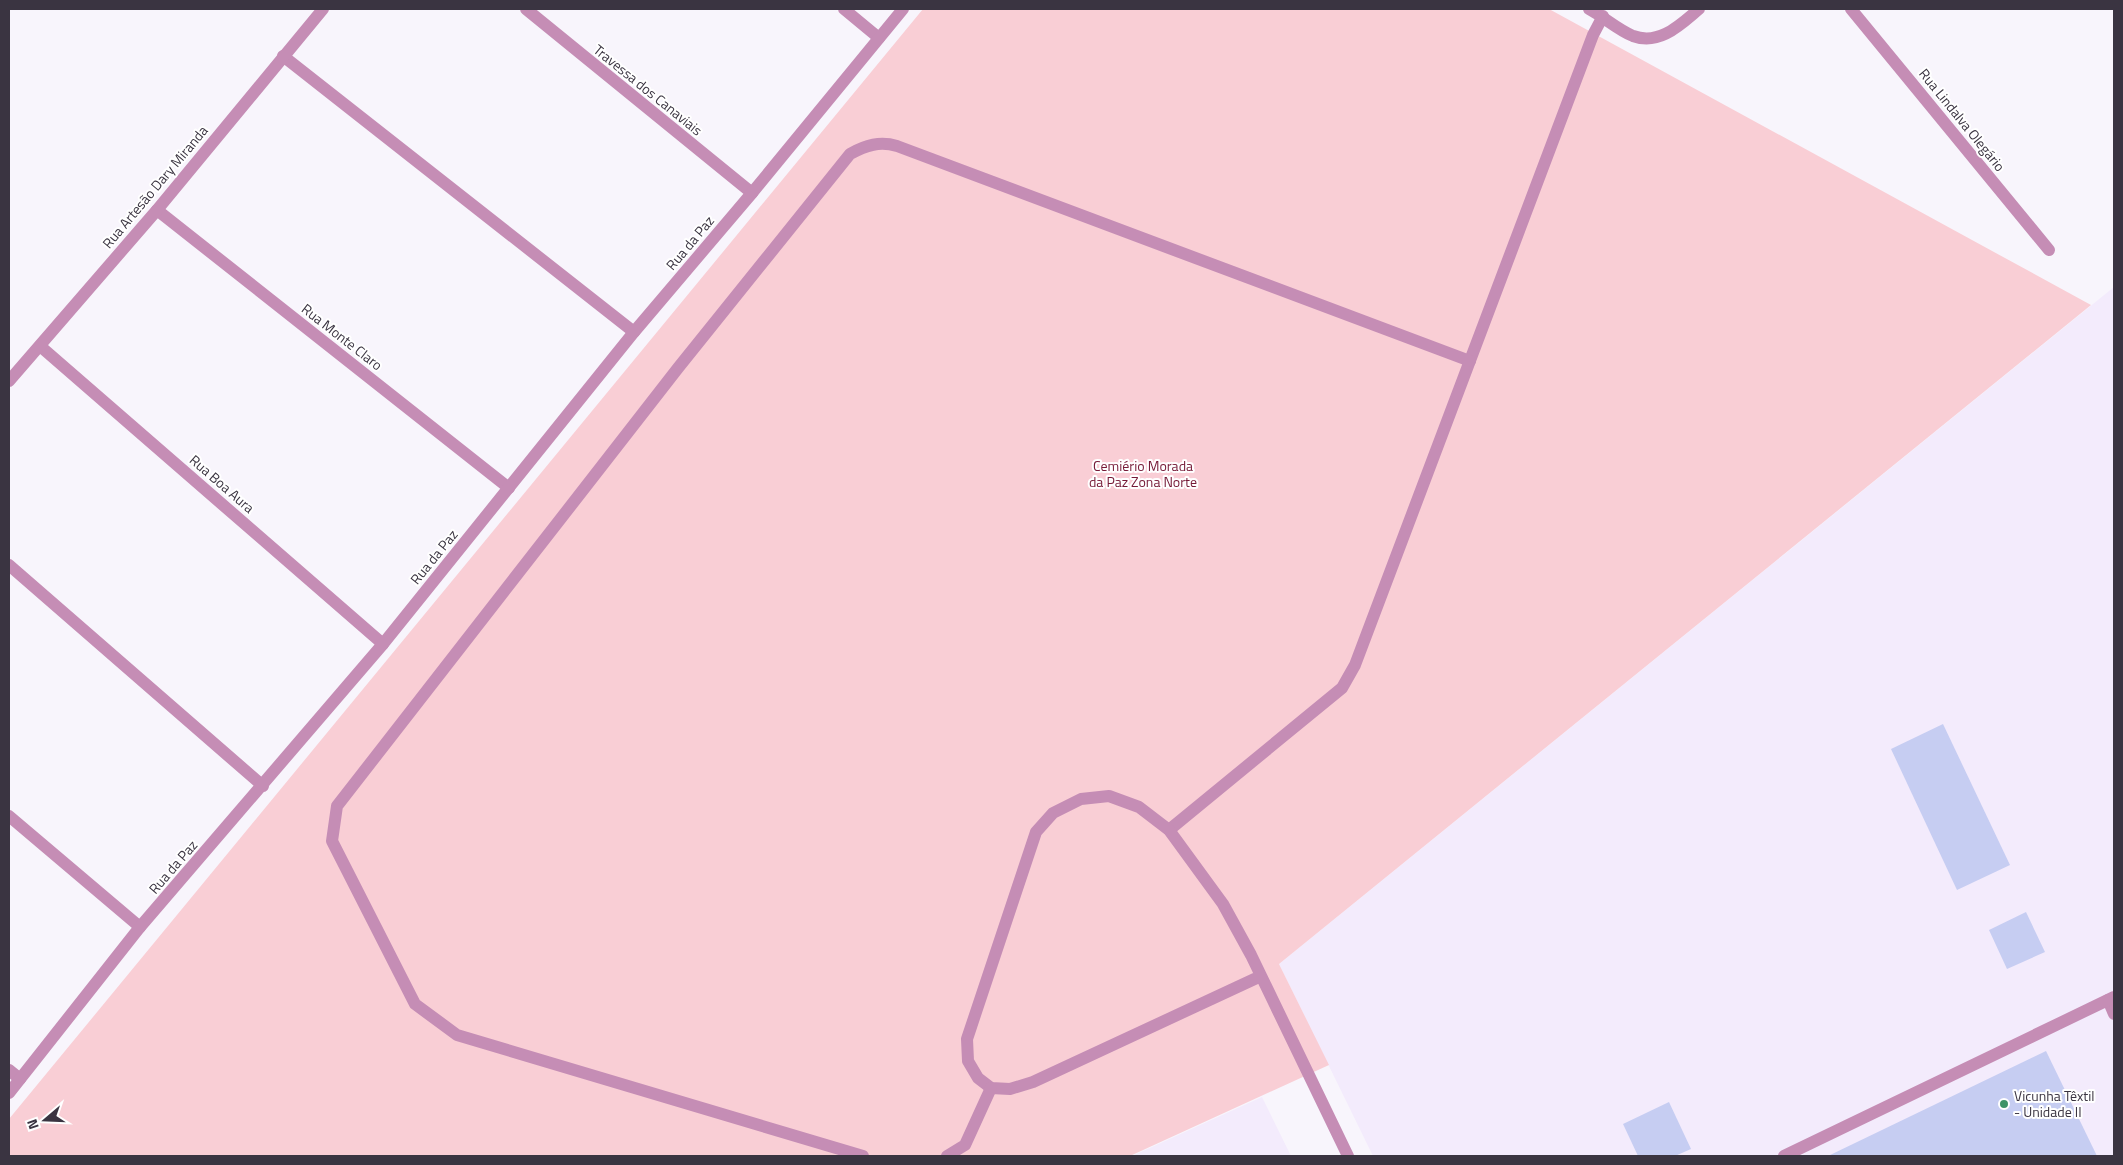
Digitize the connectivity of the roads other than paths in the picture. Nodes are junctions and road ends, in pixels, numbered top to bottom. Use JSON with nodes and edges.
{"nodes":[{"id":1,"x":322,"y":9,"type":"edge"},
{"id":2,"x":526,"y":9,"type":"edge"},
{"id":3,"x":844,"y":9,"type":"edge"},
{"id":4,"x":903,"y":9,"type":"edge"},
{"id":5,"x":1590,"y":9,"type":"edge"},
{"id":6,"x":1699,"y":9,"type":"edge"},
{"id":7,"x":1851,"y":9,"type":"edge"},
{"id":8,"x":1603,"y":16,"type":"junction"},
{"id":9,"x":880,"y":38,"type":"junction"},
{"id":10,"x":283,"y":56,"type":"junction"},
{"id":11,"x":752,"y":193,"type":"junction"},
{"id":12,"x":157,"y":210,"type":"junction"},
{"id":13,"x":2049,"y":250,"type":"dead end"},
{"id":14,"x":634,"y":332,"type":"junction"},
{"id":15,"x":40,"y":346,"type":"junction"},
{"id":16,"x":1470,"y":361,"type":"junction"},
{"id":17,"x":9,"y":381,"type":"edge"},
{"id":18,"x":509,"y":488,"type":"junction"},
{"id":19,"x":9,"y":565,"type":"edge"},
{"id":20,"x":383,"y":644,"type":"junction"},
{"id":21,"x":263,"y":786,"type":"junction"},
{"id":22,"x":9,"y":816,"type":"edge"},
{"id":23,"x":1169,"y":830,"type":"junction"},
{"id":24,"x":140,"y":927,"type":"junction"},
{"id":25,"x":1261,"y":976,"type":"junction"},
{"id":26,"x":2111,"y":999,"type":"edge"},
{"id":27,"x":2114,"y":1014,"type":"edge"},
{"id":28,"x":9,"y":1070,"type":"edge"},
{"id":29,"x":20,"y":1079,"type":"junction"},
{"id":30,"x":991,"y":1088,"type":"junction"},
{"id":31,"x":9,"y":1094,"type":"edge"},
{"id":32,"x":863,"y":1156,"type":"edge"},
{"id":33,"x":947,"y":1156,"type":"edge"},
{"id":34,"x":1348,"y":1156,"type":"edge"},
{"id":35,"x":1784,"y":1156,"type":"edge"}],
"edges":[{"from":1,"to":10,"type":"street","name":"Rua Artesão Dary Miranda"},
{"from":2,"to":11,"type":"street","name":"Travessa dos Canaviais"},
{"from":3,"to":9,"type":"street"},
{"from":4,"to":9,"type":"street","name":"Rua da Paz"},
{"from":5,"to":8,"type":"street"},
{"from":6,"to":8,"type":"street"},
{"from":7,"to":13,"type":"street","name":"Rua Lindalva Olegário"},
{"from":8,"to":16,"type":"street"},
{"from":9,"to":11,"type":"street","name":"Rua da Paz"},
{"from":10,"to":12,"type":"street","name":"Rua Artesão Dary Miranda"},
{"from":10,"to":14,"type":"street"},
{"from":11,"to":14,"type":"street","name":"Rua da Paz"},
{"from":12,"to":15,"type":"street","name":"Rua Artesão Dary Miranda"},
{"from":12,"to":18,"type":"street","name":"Rua Monte Claro"},
{"from":14,"to":18,"type":"street","name":"Rua da Paz"},
{"from":15,"to":17,"type":"street","name":"Rua Artesão Dary Miranda"},
{"from":15,"to":20,"type":"street","name":"Rua Boa Aura"},
{"from":16,"to":23,"type":"street"},
{"from":16,"to":32,"type":"street"},
{"from":18,"to":20,"type":"street","name":"Rua da Paz"},
{"from":19,"to":21,"type":"street"},
{"from":20,"to":21,"type":"street","name":"Rua da Paz"},
{"from":21,"to":24,"type":"street","name":"Rua da Paz"},
{"from":22,"to":24,"type":"street"},
{"from":23,"to":25,"type":"street"},
{"from":23,"to":30,"type":"street"},
{"from":24,"to":29,"type":"street","name":"Rua da Paz"},
{"from":25,"to":30,"type":"street"},
{"from":25,"to":34,"type":"street"},
{"from":26,"to":27,"type":"street"},
{"from":26,"to":35,"type":"street"},
{"from":28,"to":29,"type":"street"},
{"from":29,"to":31,"type":"street","name":"Rua da Paz"},
{"from":30,"to":33,"type":"street"}]}
